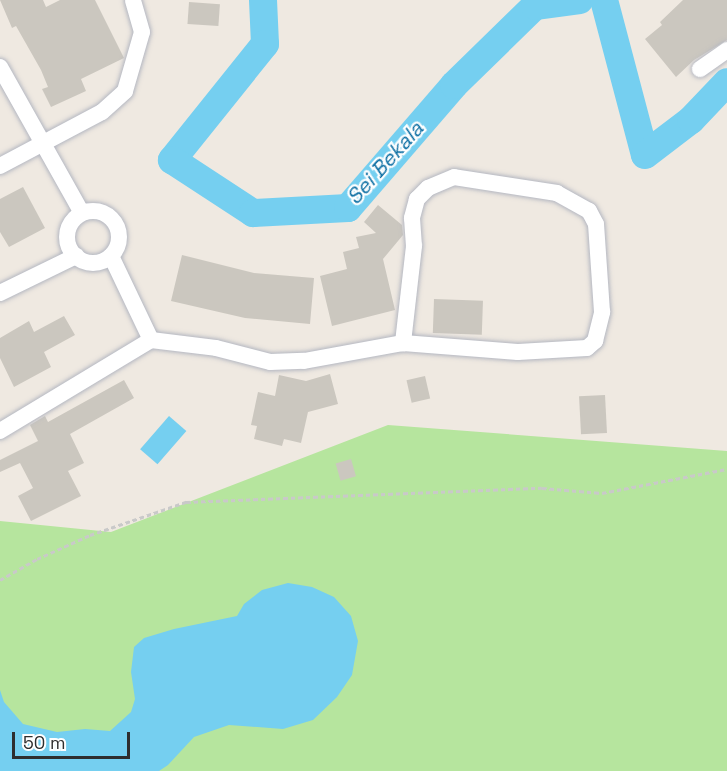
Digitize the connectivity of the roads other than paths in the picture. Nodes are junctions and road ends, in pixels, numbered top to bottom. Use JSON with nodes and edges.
{"nodes":[{"id":1,"x":133,"y":0,"type":"edge"},
{"id":2,"x":727,"y":51,"type":"edge"},
{"id":3,"x":0,"y":67,"type":"edge"},
{"id":4,"x":700,"y":69,"type":"dead end"},
{"id":5,"x":43,"y":144,"type":"junction"},
{"id":6,"x":0,"y":166,"type":"edge"},
{"id":7,"x":82,"y":213,"type":"junction"},
{"id":8,"x":76,"y":256,"type":"junction"},
{"id":9,"x":111,"y":256,"type":"junction"},
{"id":10,"x":0,"y":293,"type":"edge"},
{"id":11,"x":151,"y":340,"type":"junction"},
{"id":12,"x":403,"y":343,"type":"junction"},
{"id":13,"x":0,"y":431,"type":"edge"}],
"edges":[{"from":1,"to":5,"type":"street"},
{"from":2,"to":4,"type":"street"},
{"from":3,"to":5,"type":"street"},
{"from":5,"to":6,"type":"street"},
{"from":5,"to":7,"type":"street"},
{"from":7,"to":8,"type":"street"},
{"from":7,"to":9,"type":"street"},
{"from":8,"to":9,"type":"street"},
{"from":8,"to":10,"type":"street"},
{"from":9,"to":11,"type":"street"},
{"from":11,"to":12,"type":"street"},
{"from":11,"to":13,"type":"street"},
{"from":12,"to":12,"type":"street"}]}
